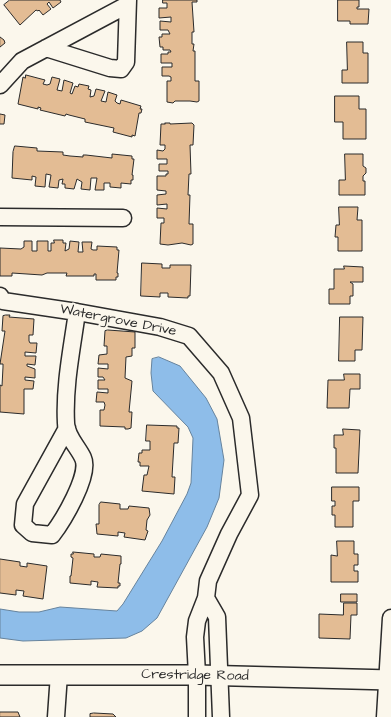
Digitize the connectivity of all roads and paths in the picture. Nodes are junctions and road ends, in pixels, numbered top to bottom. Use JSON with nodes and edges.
{"nodes":[{"id":1,"x":127,"y":2,"type":"edge"},
{"id":2,"x":46,"y":48,"type":"junction"},
{"id":3,"x":0,"y":85,"type":"edge"},
{"id":4,"x":0,"y":216,"type":"edge"},
{"id":5,"x":123,"y":218,"type":"dead end"},
{"id":6,"x":0,"y":296,"type":"edge"},
{"id":7,"x":77,"y":312,"type":"junction"},
{"id":8,"x":67,"y":428,"type":"junction"},
{"id":9,"x":206,"y":598,"type":"junction"},
{"id":10,"x":391,"y":618,"type":"edge"},
{"id":11,"x":59,"y":674,"type":"junction"},
{"id":12,"x":0,"y":675,"type":"edge"},
{"id":13,"x":198,"y":675,"type":"junction"},
{"id":14,"x":218,"y":676,"type":"junction"},
{"id":15,"x":390,"y":680,"type":"edge"},
{"id":16,"x":56,"y":717,"type":"edge"},
{"id":17,"x":197,"y":717,"type":"edge"},
{"id":18,"x":221,"y":717,"type":"edge"},
{"id":19,"x":385,"y":717,"type":"edge"}],
"edges":[{"from":1,"to":2,"type":"street"},
{"from":1,"to":2,"type":"street"},
{"from":2,"to":3,"type":"street"},
{"from":4,"to":5,"type":"street"},
{"from":6,"to":7,"type":"street","name":"Watergrove Drive"},
{"from":7,"to":8,"type":"street"},
{"from":7,"to":9,"type":"street","name":"Watergrove Drive"},
{"from":8,"to":8,"type":"street"},
{"from":9,"to":13,"type":"street","name":"Watergrove Drive"},
{"from":9,"to":14,"type":"street"},
{"from":10,"to":15,"type":"street"},
{"from":11,"to":12,"type":"street","name":"Crestridge Road"},
{"from":11,"to":13,"type":"street","name":"Crestridge Road"},
{"from":11,"to":16,"type":"street"},
{"from":13,"to":14,"type":"street","name":"Crestridge Road"},
{"from":13,"to":17,"type":"street","name":"Watergrove Drive"},
{"from":14,"to":15,"type":"street","name":"Crestridge Road"},
{"from":14,"to":18,"type":"street"},
{"from":15,"to":19,"type":"street"}]}
